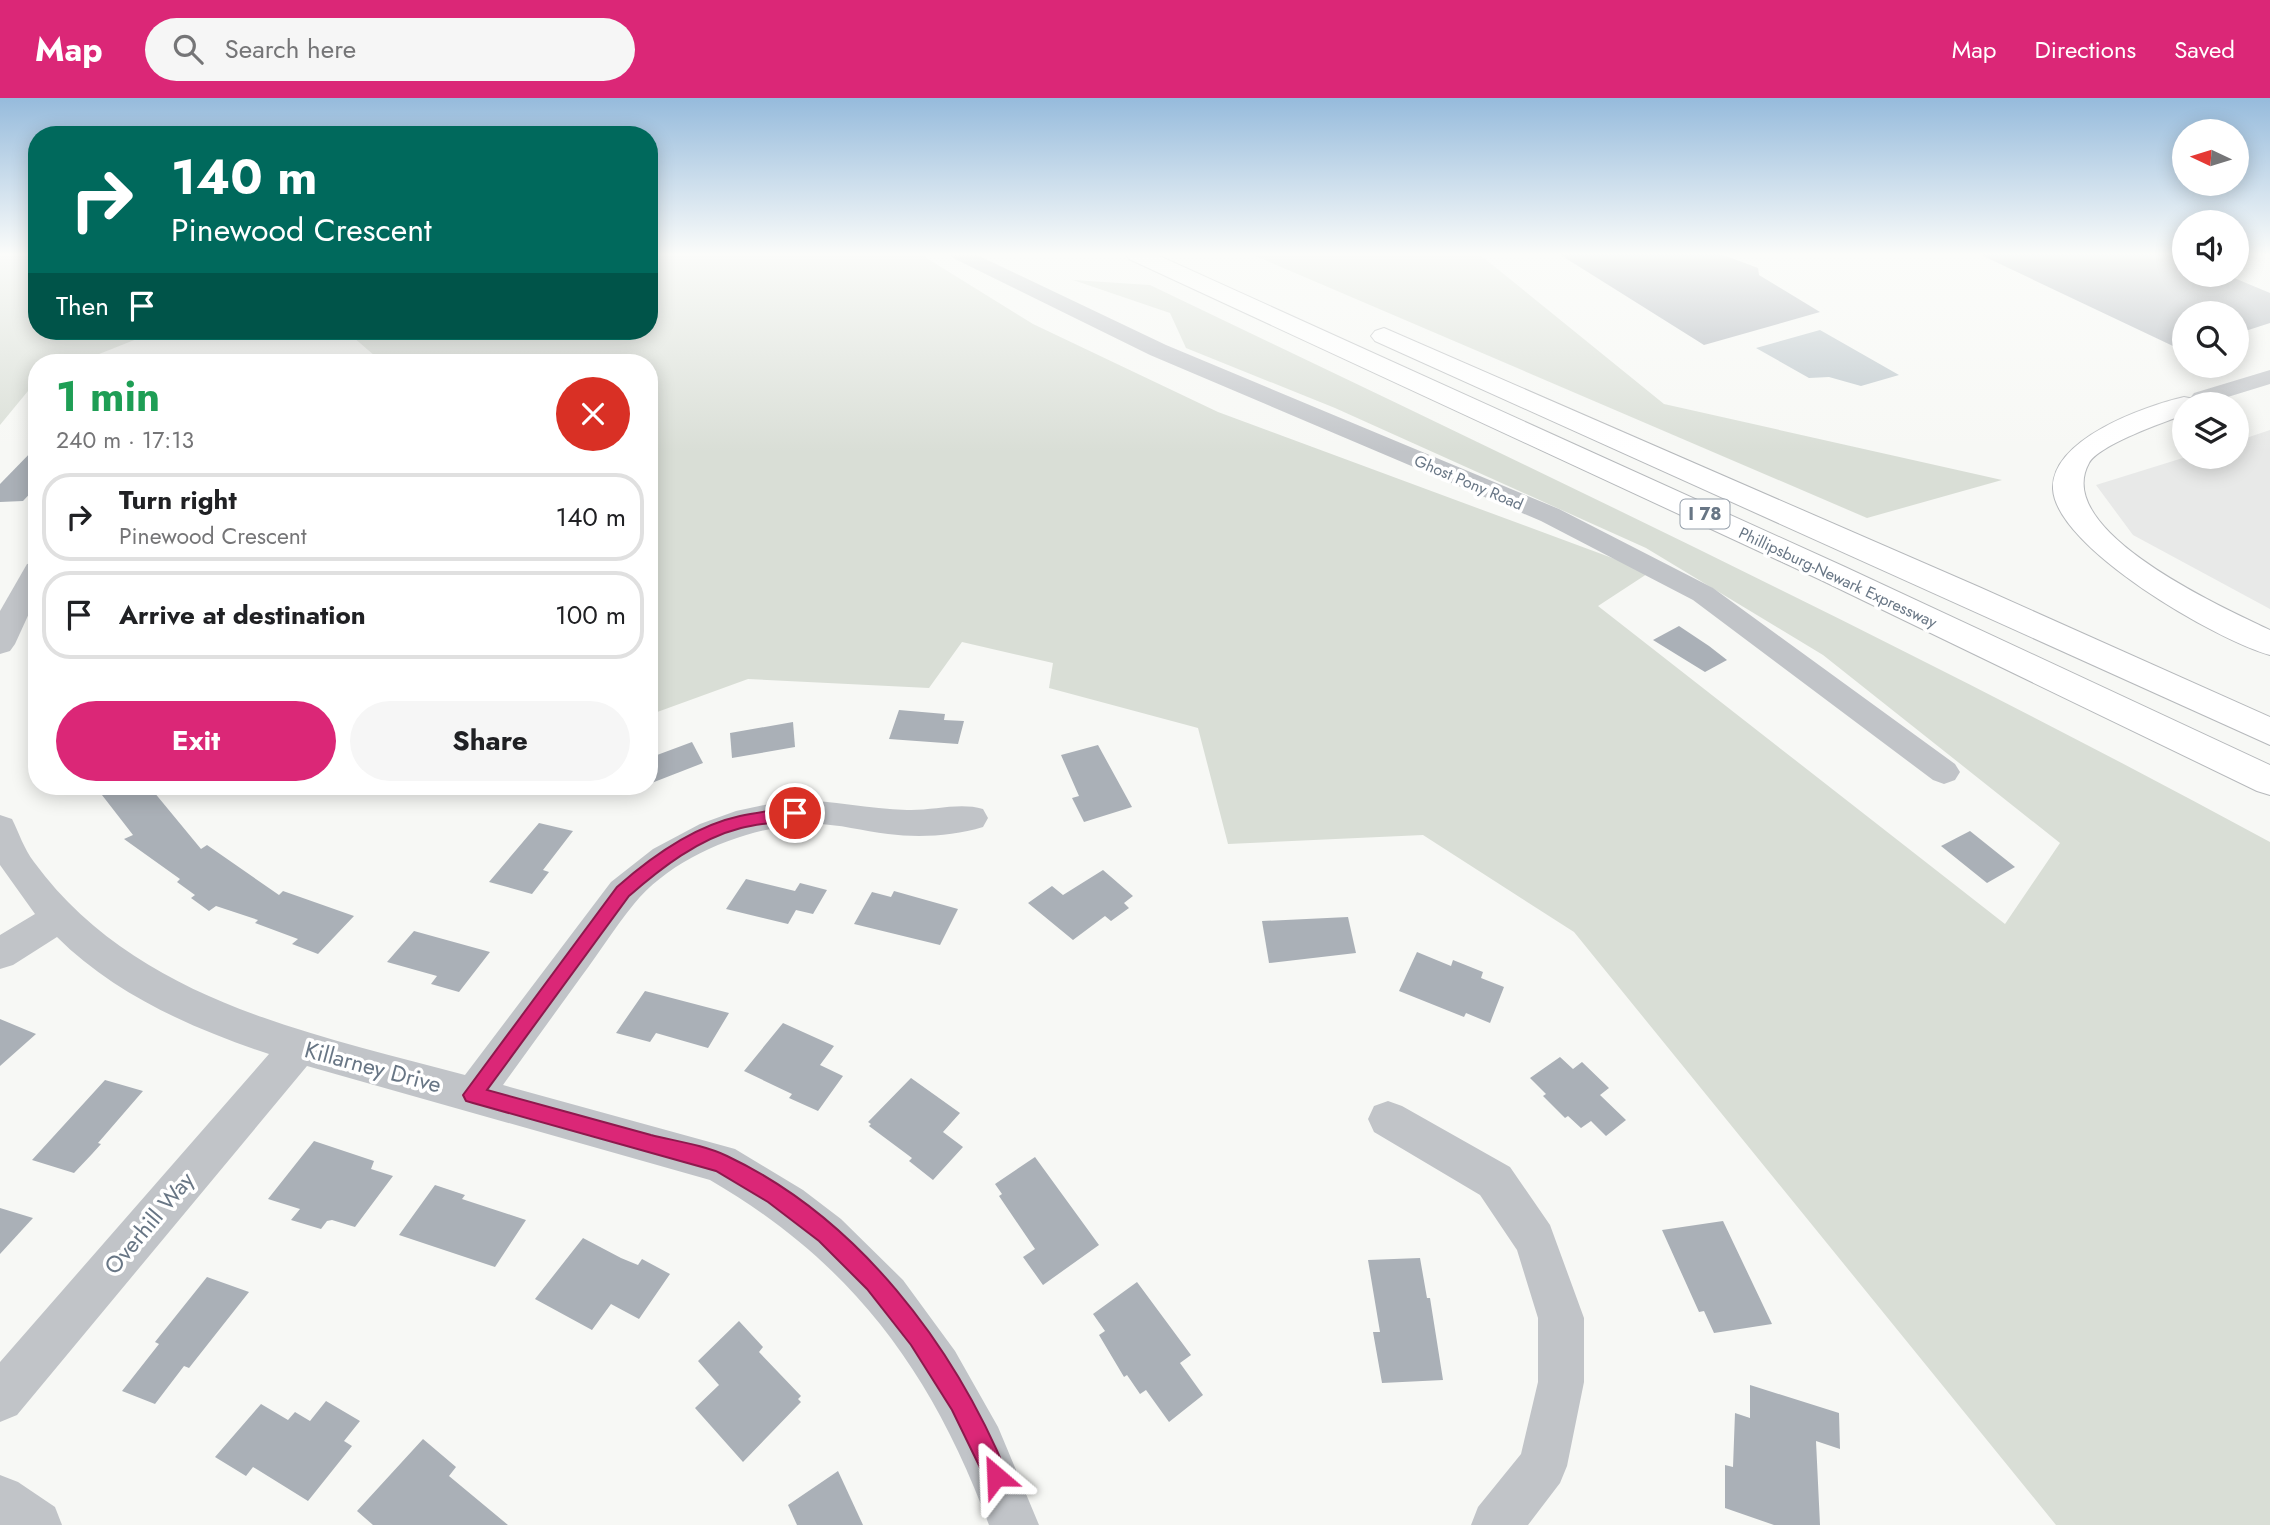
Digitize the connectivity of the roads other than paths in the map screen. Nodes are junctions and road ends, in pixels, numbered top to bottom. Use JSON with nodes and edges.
{"nodes":[{"id":1,"x":1097,"y":321,"type":"edge"},
{"id":2,"x":1282,"y":321,"type":"edge"},
{"id":3,"x":1357,"y":324,"type":"dead end"},
{"id":4,"x":2270,"y":377,"type":"edge"},
{"id":5,"x":2223,"y":392,"type":"edge"},
{"id":6,"x":2172,"y":410,"type":"edge"},
{"id":7,"x":28,"y":586,"type":"edge"},
{"id":8,"x":2270,"y":643,"type":"edge"},
{"id":9,"x":0,"y":644,"type":"edge"},
{"id":10,"x":2270,"y":732,"type":"edge"},
{"id":11,"x":1944,"y":772,"type":"dead end"},
{"id":12,"x":2270,"y":782,"type":"edge"},
{"id":13,"x":971,"y":818,"type":"dead end"},
{"id":14,"x":0,"y":828,"type":"edge"},
{"id":15,"x":58,"y":918,"type":"junction"},
{"id":16,"x":0,"y":954,"type":"edge"},
{"id":17,"x":299,"y":1047,"type":"junction"},
{"id":18,"x":473,"y":1095,"type":"junction"},
{"id":19,"x":1388,"y":1119,"type":"dead end"},
{"id":20,"x":0,"y":1398,"type":"edge"},
{"id":21,"x":0,"y":1500,"type":"edge"},
{"id":22,"x":37,"y":1525,"type":"edge"},
{"id":23,"x":1014,"y":1525,"type":"edge"},
{"id":24,"x":1496,"y":1525,"type":"edge"}],
"edges":[{"from":1,"to":11,"type":"street","name":"Ghost Pony Road"},
{"from":2,"to":12,"type":"highway","name":"Phillipsburg-Newark Expressway","number":"I 78"},
{"from":3,"to":10,"type":"highway","name":"Phillipsburg-Newark Expressway","number":"I 78"},
{"from":4,"to":5,"type":"street"},
{"from":6,"to":8,"type":"highway"},
{"from":7,"to":9,"type":"street"},
{"from":13,"to":18,"type":"street"},
{"from":14,"to":15,"type":"street","name":"Killarney Drive"},
{"from":15,"to":16,"type":"street"},
{"from":15,"to":17,"type":"street","name":"Killarney Drive"},
{"from":17,"to":18,"type":"street","name":"Killarney Drive"},
{"from":17,"to":20,"type":"street","name":"Overhill Way"},
{"from":18,"to":23,"type":"street","name":"Killarney Drive"},
{"from":19,"to":24,"type":"street"},
{"from":21,"to":22,"type":"street"}]}
